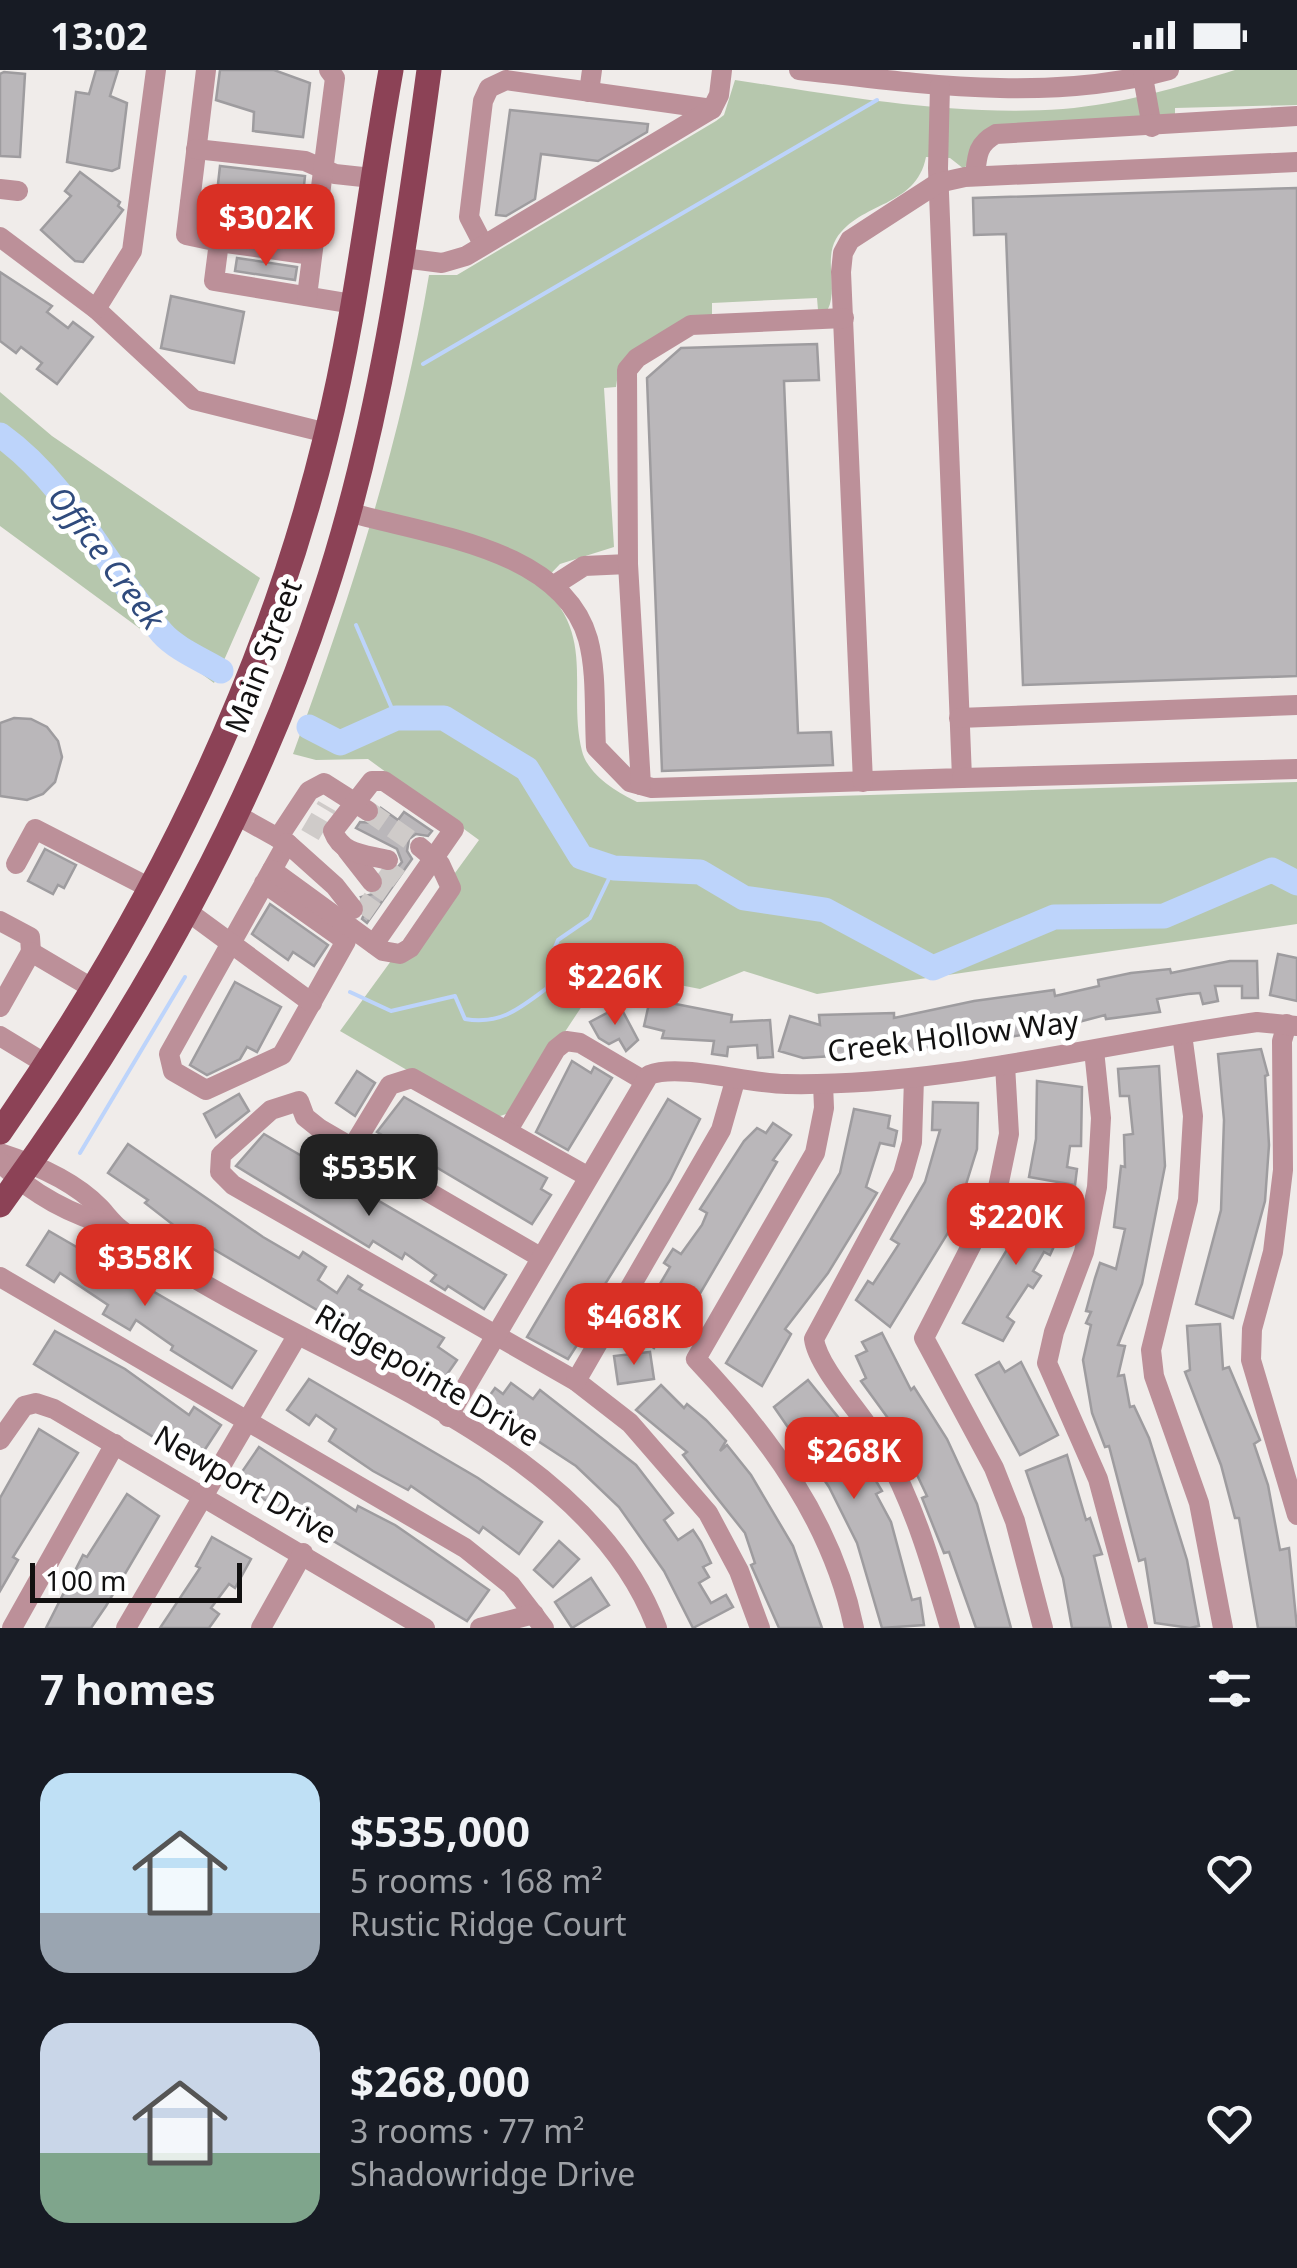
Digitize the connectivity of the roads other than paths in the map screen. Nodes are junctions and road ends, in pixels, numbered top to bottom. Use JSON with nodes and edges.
{"nodes":[{"id":1,"x":156,"y":70,"type":"edge"},
{"id":2,"x":206,"y":70,"type":"edge"},
{"id":3,"x":330,"y":70,"type":"edge"},
{"id":4,"x":391,"y":70,"type":"edge"},
{"id":5,"x":429,"y":70,"type":"edge"},
{"id":6,"x":592,"y":70,"type":"edge"},
{"id":7,"x":722,"y":70,"type":"edge"},
{"id":8,"x":799,"y":70,"type":"edge"},
{"id":9,"x":1169,"y":70,"type":"edge"},
{"id":10,"x":1143,"y":77,"type":"junction"},
{"id":11,"x":940,"y":86,"type":"junction"},
{"id":12,"x":589,"y":92,"type":"junction"},
{"id":13,"x":712,"y":109,"type":"junction"},
{"id":14,"x":1297,"y":116,"type":"edge"},
{"id":15,"x":1152,"y":127,"type":"junction"},
{"id":16,"x":196,"y":150,"type":"junction"},
{"id":17,"x":1297,"y":162,"type":"edge"},
{"id":18,"x":324,"y":170,"type":"junction"},
{"id":19,"x":976,"y":176,"type":"junction"},
{"id":20,"x":372,"y":178,"type":"junction"},
{"id":21,"x":938,"y":183,"type":"junction"},
{"id":22,"x":190,"y":204,"type":"junction"},
{"id":23,"x":318,"y":220,"type":"junction"},
{"id":24,"x":0,"y":237,"type":"edge"},
{"id":25,"x":219,"y":242,"type":"junction"},
{"id":26,"x":483,"y":244,"type":"junction"},
{"id":27,"x":312,"y":255,"type":"junction"},
{"id":28,"x":403,"y":258,"type":"junction"},
{"id":29,"x":307,"y":296,"type":"junction"},
{"id":30,"x":352,"y":304,"type":"junction"},
{"id":31,"x":96,"y":309,"type":"junction"},
{"id":32,"x":844,"y":318,"type":"junction"},
{"id":33,"x":327,"y":433,"type":"junction"},
{"id":34,"x":348,"y":512,"type":"junction"},
{"id":35,"x":628,"y":564,"type":"junction"},
{"id":36,"x":556,"y":584,"type":"junction"},
{"id":37,"x":1297,"y":705,"type":"edge"},
{"id":38,"x":959,"y":718,"type":"junction"},
{"id":39,"x":1297,"y":769,"type":"edge"},
{"id":40,"x":962,"y":778,"type":"junction"},
{"id":41,"x":862,"y":782,"type":"junction"},
{"id":42,"x":641,"y":785,"type":"junction"},
{"id":43,"x":339,"y":803,"type":"junction"},
{"id":44,"x":236,"y":814,"type":"junction"},
{"id":45,"x":300,"y":840,"type":"junction"},
{"id":46,"x":427,"y":853,"type":"junction"},
{"id":47,"x":16,"y":864,"type":"dead end"},
{"id":48,"x":268,"y":877,"type":"junction"},
{"id":49,"x":152,"y":890,"type":"junction"},
{"id":50,"x":383,"y":893,"type":"junction"},
{"id":51,"x":187,"y":911,"type":"junction"},
{"id":52,"x":0,"y":921,"type":"edge"},
{"id":53,"x":228,"y":942,"type":"junction"},
{"id":54,"x":374,"y":944,"type":"junction"},
{"id":55,"x":31,"y":952,"type":"junction"},
{"id":56,"x":92,"y":988,"type":"junction"},
{"id":57,"x":312,"y":1003,"type":"junction"},
{"id":58,"x":0,"y":1007,"type":"edge"},
{"id":59,"x":1292,"y":1025,"type":"edge"},
{"id":60,"x":1182,"y":1034,"type":"junction"},
{"id":61,"x":0,"y":1036,"type":"edge"},
{"id":62,"x":1094,"y":1050,"type":"junction"},
{"id":63,"x":46,"y":1064,"type":"junction"},
{"id":64,"x":1004,"y":1065,"type":"junction"},
{"id":65,"x":914,"y":1078,"type":"junction"},
{"id":66,"x":643,"y":1080,"type":"junction"},
{"id":67,"x":736,"y":1081,"type":"junction"},
{"id":68,"x":823,"y":1084,"type":"junction"},
{"id":69,"x":508,"y":1130,"type":"junction"},
{"id":70,"x":0,"y":1132,"type":"edge"},
{"id":71,"x":352,"y":1148,"type":"junction"},
{"id":72,"x":0,"y":1153,"type":"edge"},
{"id":73,"x":16,"y":1168,"type":"edge"},
{"id":74,"x":587,"y":1176,"type":"junction"},
{"id":75,"x":0,"y":1204,"type":"edge"},
{"id":76,"x":540,"y":1258,"type":"junction"},
{"id":77,"x":0,"y":1277,"type":"edge"},
{"id":78,"x":297,"y":1336,"type":"junction"},
{"id":79,"x":495,"y":1337,"type":"junction"},
{"id":80,"x":576,"y":1381,"type":"junction"},
{"id":81,"x":448,"y":1417,"type":"junction"},
{"id":82,"x":248,"y":1420,"type":"junction"},
{"id":83,"x":0,"y":1440,"type":"edge"},
{"id":84,"x":115,"y":1444,"type":"junction"},
{"id":85,"x":204,"y":1495,"type":"junction"},
{"id":86,"x":1297,"y":1516,"type":"edge"},
{"id":87,"x":302,"y":1553,"type":"junction"},
{"id":88,"x":539,"y":1621,"type":"edge"},
{"id":89,"x":12,"y":1628,"type":"edge"},
{"id":90,"x":126,"y":1628,"type":"edge"},
{"id":91,"x":261,"y":1628,"type":"edge"},
{"id":92,"x":425,"y":1628,"type":"edge"},
{"id":93,"x":480,"y":1628,"type":"edge"},
{"id":94,"x":657,"y":1628,"type":"edge"},
{"id":95,"x":760,"y":1628,"type":"edge"},
{"id":96,"x":854,"y":1628,"type":"edge"},
{"id":97,"x":950,"y":1628,"type":"edge"},
{"id":98,"x":1043,"y":1628,"type":"edge"},
{"id":99,"x":1138,"y":1628,"type":"edge"},
{"id":100,"x":1223,"y":1628,"type":"edge"}],
"edges":[{"from":1,"to":31,"type":"street"},
{"from":2,"to":16,"type":"street"},
{"from":3,"to":18,"type":"street"},
{"from":4,"to":20,"type":"main road","name":"Main Street"},
{"from":5,"to":28,"type":"main road","name":"Main Street"},
{"from":6,"to":12,"type":"street"},
{"from":7,"to":13,"type":"street"},
{"from":8,"to":11,"type":"street"},
{"from":9,"to":10,"type":"street"},
{"from":10,"to":11,"type":"street"},
{"from":10,"to":15,"type":"street"},
{"from":11,"to":21,"type":"street"},
{"from":12,"to":13,"type":"street"},
{"from":12,"to":26,"type":"street"},
{"from":13,"to":26,"type":"street"},
{"from":14,"to":15,"type":"street"},
{"from":15,"to":19,"type":"street"},
{"from":16,"to":18,"type":"street"},
{"from":16,"to":22,"type":"street"},
{"from":17,"to":19,"type":"street"},
{"from":18,"to":20,"type":"street"},
{"from":18,"to":23,"type":"street"},
{"from":19,"to":21,"type":"street"},
{"from":20,"to":30,"type":"main road","name":"Main Street"},
{"from":21,"to":32,"type":"street"},
{"from":21,"to":38,"type":"street"},
{"from":22,"to":23,"type":"street"},
{"from":22,"to":25,"type":"street"},
{"from":23,"to":27,"type":"street"},
{"from":24,"to":31,"type":"street"},
{"from":25,"to":27,"type":"street"},
{"from":25,"to":29,"type":"street"},
{"from":26,"to":28,"type":"street"},
{"from":27,"to":29,"type":"street"},
{"from":28,"to":34,"type":"main road","name":"Main Street"},
{"from":29,"to":30,"type":"street"},
{"from":30,"to":33,"type":"main road","name":"Main Street"},
{"from":31,"to":33,"type":"street"},
{"from":32,"to":35,"type":"street"},
{"from":32,"to":41,"type":"street"},
{"from":33,"to":49,"type":"main road","name":"Main Street"},
{"from":34,"to":36,"type":"street"},
{"from":34,"to":44,"type":"main road","name":"Main Street"},
{"from":35,"to":36,"type":"street"},
{"from":35,"to":42,"type":"street"},
{"from":36,"to":42,"type":"street"},
{"from":37,"to":38,"type":"street"},
{"from":38,"to":40,"type":"street"},
{"from":39,"to":40,"type":"street"},
{"from":40,"to":41,"type":"street"},
{"from":41,"to":42,"type":"street"},
{"from":43,"to":45,"type":"street"},
{"from":43,"to":46,"type":"street"},
{"from":43,"to":50,"type":"street"},
{"from":44,"to":45,"type":"street"},
{"from":44,"to":51,"type":"main road","name":"Main Street"},
{"from":45,"to":48,"type":"street"},
{"from":45,"to":50,"type":"street"},
{"from":46,"to":50,"type":"street"},
{"from":46,"to":54,"type":"street"},
{"from":47,"to":49,"type":"street"},
{"from":48,"to":53,"type":"street"},
{"from":48,"to":54,"type":"street"},
{"from":48,"to":57,"type":"street"},
{"from":49,"to":51,"type":"main road"},
{"from":49,"to":56,"type":"main road","name":"Main Street"},
{"from":50,"to":54,"type":"street"},
{"from":51,"to":53,"type":"street"},
{"from":51,"to":73,"type":"main road","name":"Main Street"},
{"from":52,"to":55,"type":"street"},
{"from":53,"to":57,"type":"street"},
{"from":53,"to":57,"type":"street"},
{"from":55,"to":56,"type":"street"},
{"from":55,"to":58,"type":"street"},
{"from":56,"to":63,"type":"main road","name":"Main Street"},
{"from":59,"to":60,"type":"street","name":"Creek Hollow Way"},
{"from":59,"to":86,"type":"street"},
{"from":60,"to":62,"type":"street","name":"Creek Hollow Way"},
{"from":60,"to":100,"type":"street"},
{"from":61,"to":63,"type":"street"},
{"from":62,"to":64,"type":"street","name":"Creek Hollow Way"},
{"from":62,"to":99,"type":"street"},
{"from":63,"to":70,"type":"main road","name":"Main Street"},
{"from":64,"to":65,"type":"street","name":"Creek Hollow Way"},
{"from":64,"to":98,"type":"street"},
{"from":65,"to":68,"type":"street","name":"Creek Hollow Way"},
{"from":65,"to":97,"type":"street"},
{"from":66,"to":67,"type":"street","name":"Creek Hollow Way"},
{"from":66,"to":69,"type":"street"},
{"from":66,"to":74,"type":"street"},
{"from":67,"to":68,"type":"street","name":"Creek Hollow Way"},
{"from":67,"to":80,"type":"street"},
{"from":68,"to":96,"type":"street"},
{"from":69,"to":71,"type":"street"},
{"from":69,"to":74,"type":"street"},
{"from":71,"to":76,"type":"street"},
{"from":71,"to":79,"type":"street"},
{"from":72,"to":73,"type":"street","name":"Ridgepointe Drive"},
{"from":73,"to":75,"type":"main road","name":"Main Street"},
{"from":73,"to":78,"type":"street","name":"Ridgepointe Drive"},
{"from":74,"to":76,"type":"street"},
{"from":76,"to":79,"type":"street"},
{"from":77,"to":82,"type":"street"},
{"from":78,"to":81,"type":"street","name":"Ridgepointe Drive"},
{"from":78,"to":82,"type":"street"},
{"from":79,"to":80,"type":"street"},
{"from":79,"to":81,"type":"street"},
{"from":80,"to":95,"type":"street"},
{"from":81,"to":94,"type":"street","name":"Ridgepointe Drive"},
{"from":82,"to":85,"type":"street"},
{"from":82,"to":88,"type":"street"},
{"from":83,"to":84,"type":"street","name":"Newport Drive"},
{"from":84,"to":85,"type":"street","name":"Newport Drive"},
{"from":84,"to":89,"type":"street"},
{"from":85,"to":87,"type":"street","name":"Newport Drive"},
{"from":85,"to":90,"type":"street"},
{"from":87,"to":91,"type":"street"},
{"from":87,"to":92,"type":"street","name":"Newport Drive"},
{"from":88,"to":93,"type":"street"}]}
